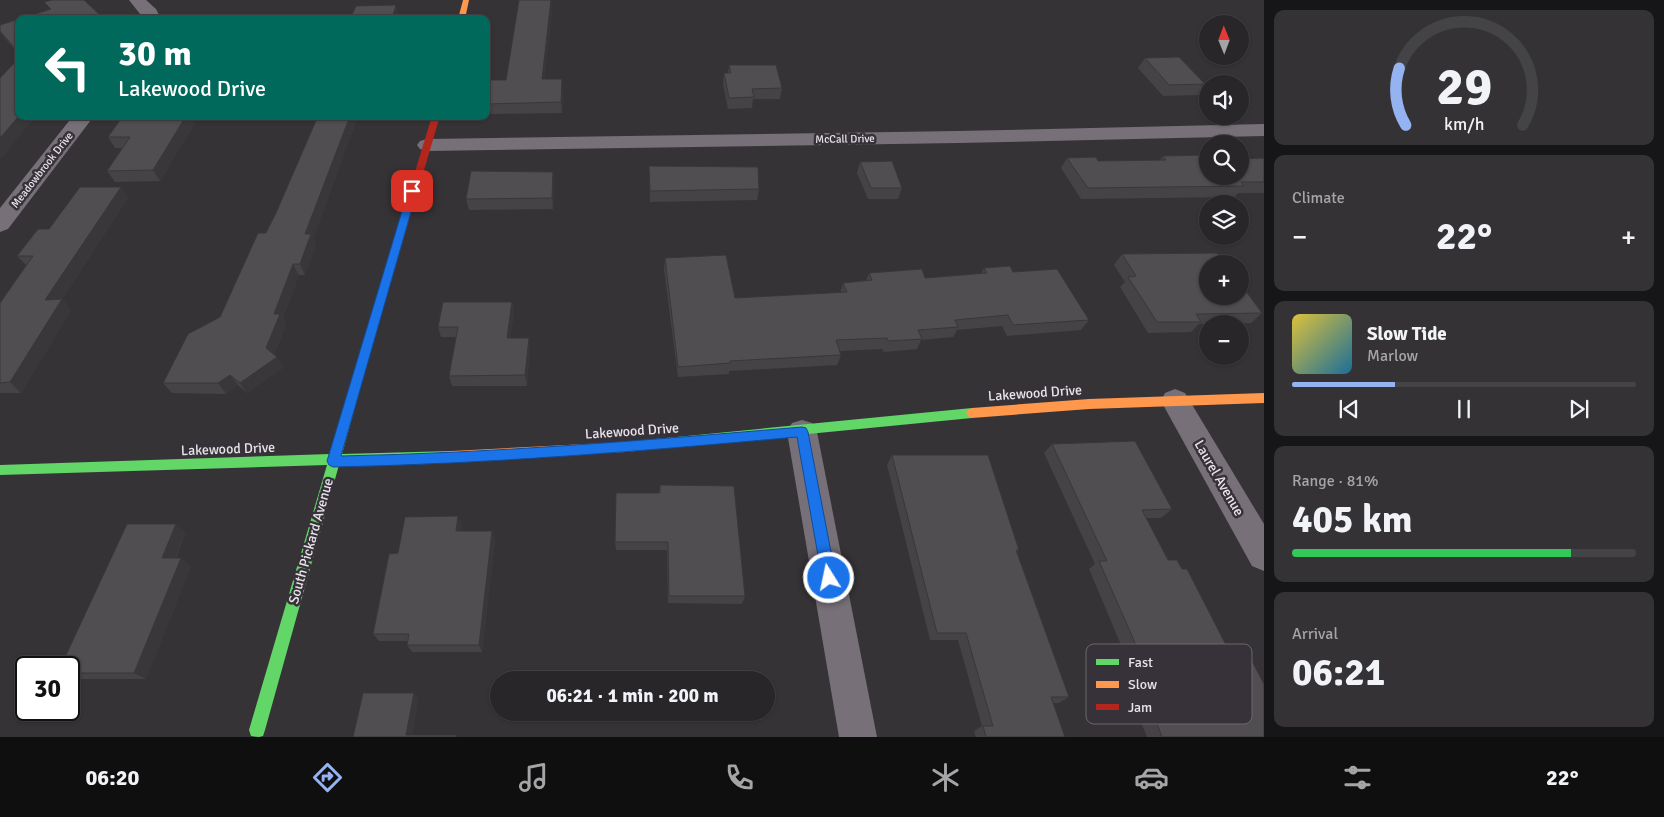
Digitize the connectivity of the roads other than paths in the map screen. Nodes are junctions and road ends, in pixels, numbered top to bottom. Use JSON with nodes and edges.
{"nodes":[{"id":1,"x":138,"y":0,"type":"edge"},
{"id":2,"x":466,"y":0,"type":"edge"},
{"id":3,"x":151,"y":15,"type":"edge"},
{"id":4,"x":462,"y":15,"type":"edge"},
{"id":5,"x":81,"y":120,"type":"edge"},
{"id":6,"x":435,"y":120,"type":"edge"},
{"id":7,"x":1264,"y":130,"type":"edge"},
{"id":8,"x":426,"y":145,"type":"junction"},
{"id":9,"x":0,"y":224,"type":"edge"},
{"id":10,"x":1264,"y":398,"type":"edge"},
{"id":11,"x":1175,"y":401,"type":"junction"},
{"id":12,"x":802,"y":432,"type":"junction"},
{"id":13,"x":333,"y":461,"type":"junction"},
{"id":14,"x":0,"y":470,"type":"edge"},
{"id":15,"x":1264,"y":555,"type":"edge"},
{"id":16,"x":256,"y":734,"type":"edge"},
{"id":17,"x":858,"y":737,"type":"edge"}],
"edges":[{"from":1,"to":3,"type":"street"},
{"from":2,"to":4,"type":"street"},
{"from":5,"to":9,"type":"street","name":"Meadowbrook Drive"},
{"from":6,"to":8,"type":"street","name":"South Pickard Avenue"},
{"from":7,"to":8,"type":"street","name":"McCall Drive"},
{"from":8,"to":13,"type":"street","name":"South Pickard Avenue"},
{"from":10,"to":11,"type":"street","name":"Lakewood Drive"},
{"from":11,"to":12,"type":"street","name":"Lakewood Drive"},
{"from":11,"to":15,"type":"street","name":"Laurel Avenue"},
{"from":12,"to":13,"type":"street","name":"Lakewood Drive"},
{"from":12,"to":17,"type":"street"},
{"from":13,"to":14,"type":"street","name":"Lakewood Drive"},
{"from":13,"to":16,"type":"street","name":"South Pickard Avenue"}]}
